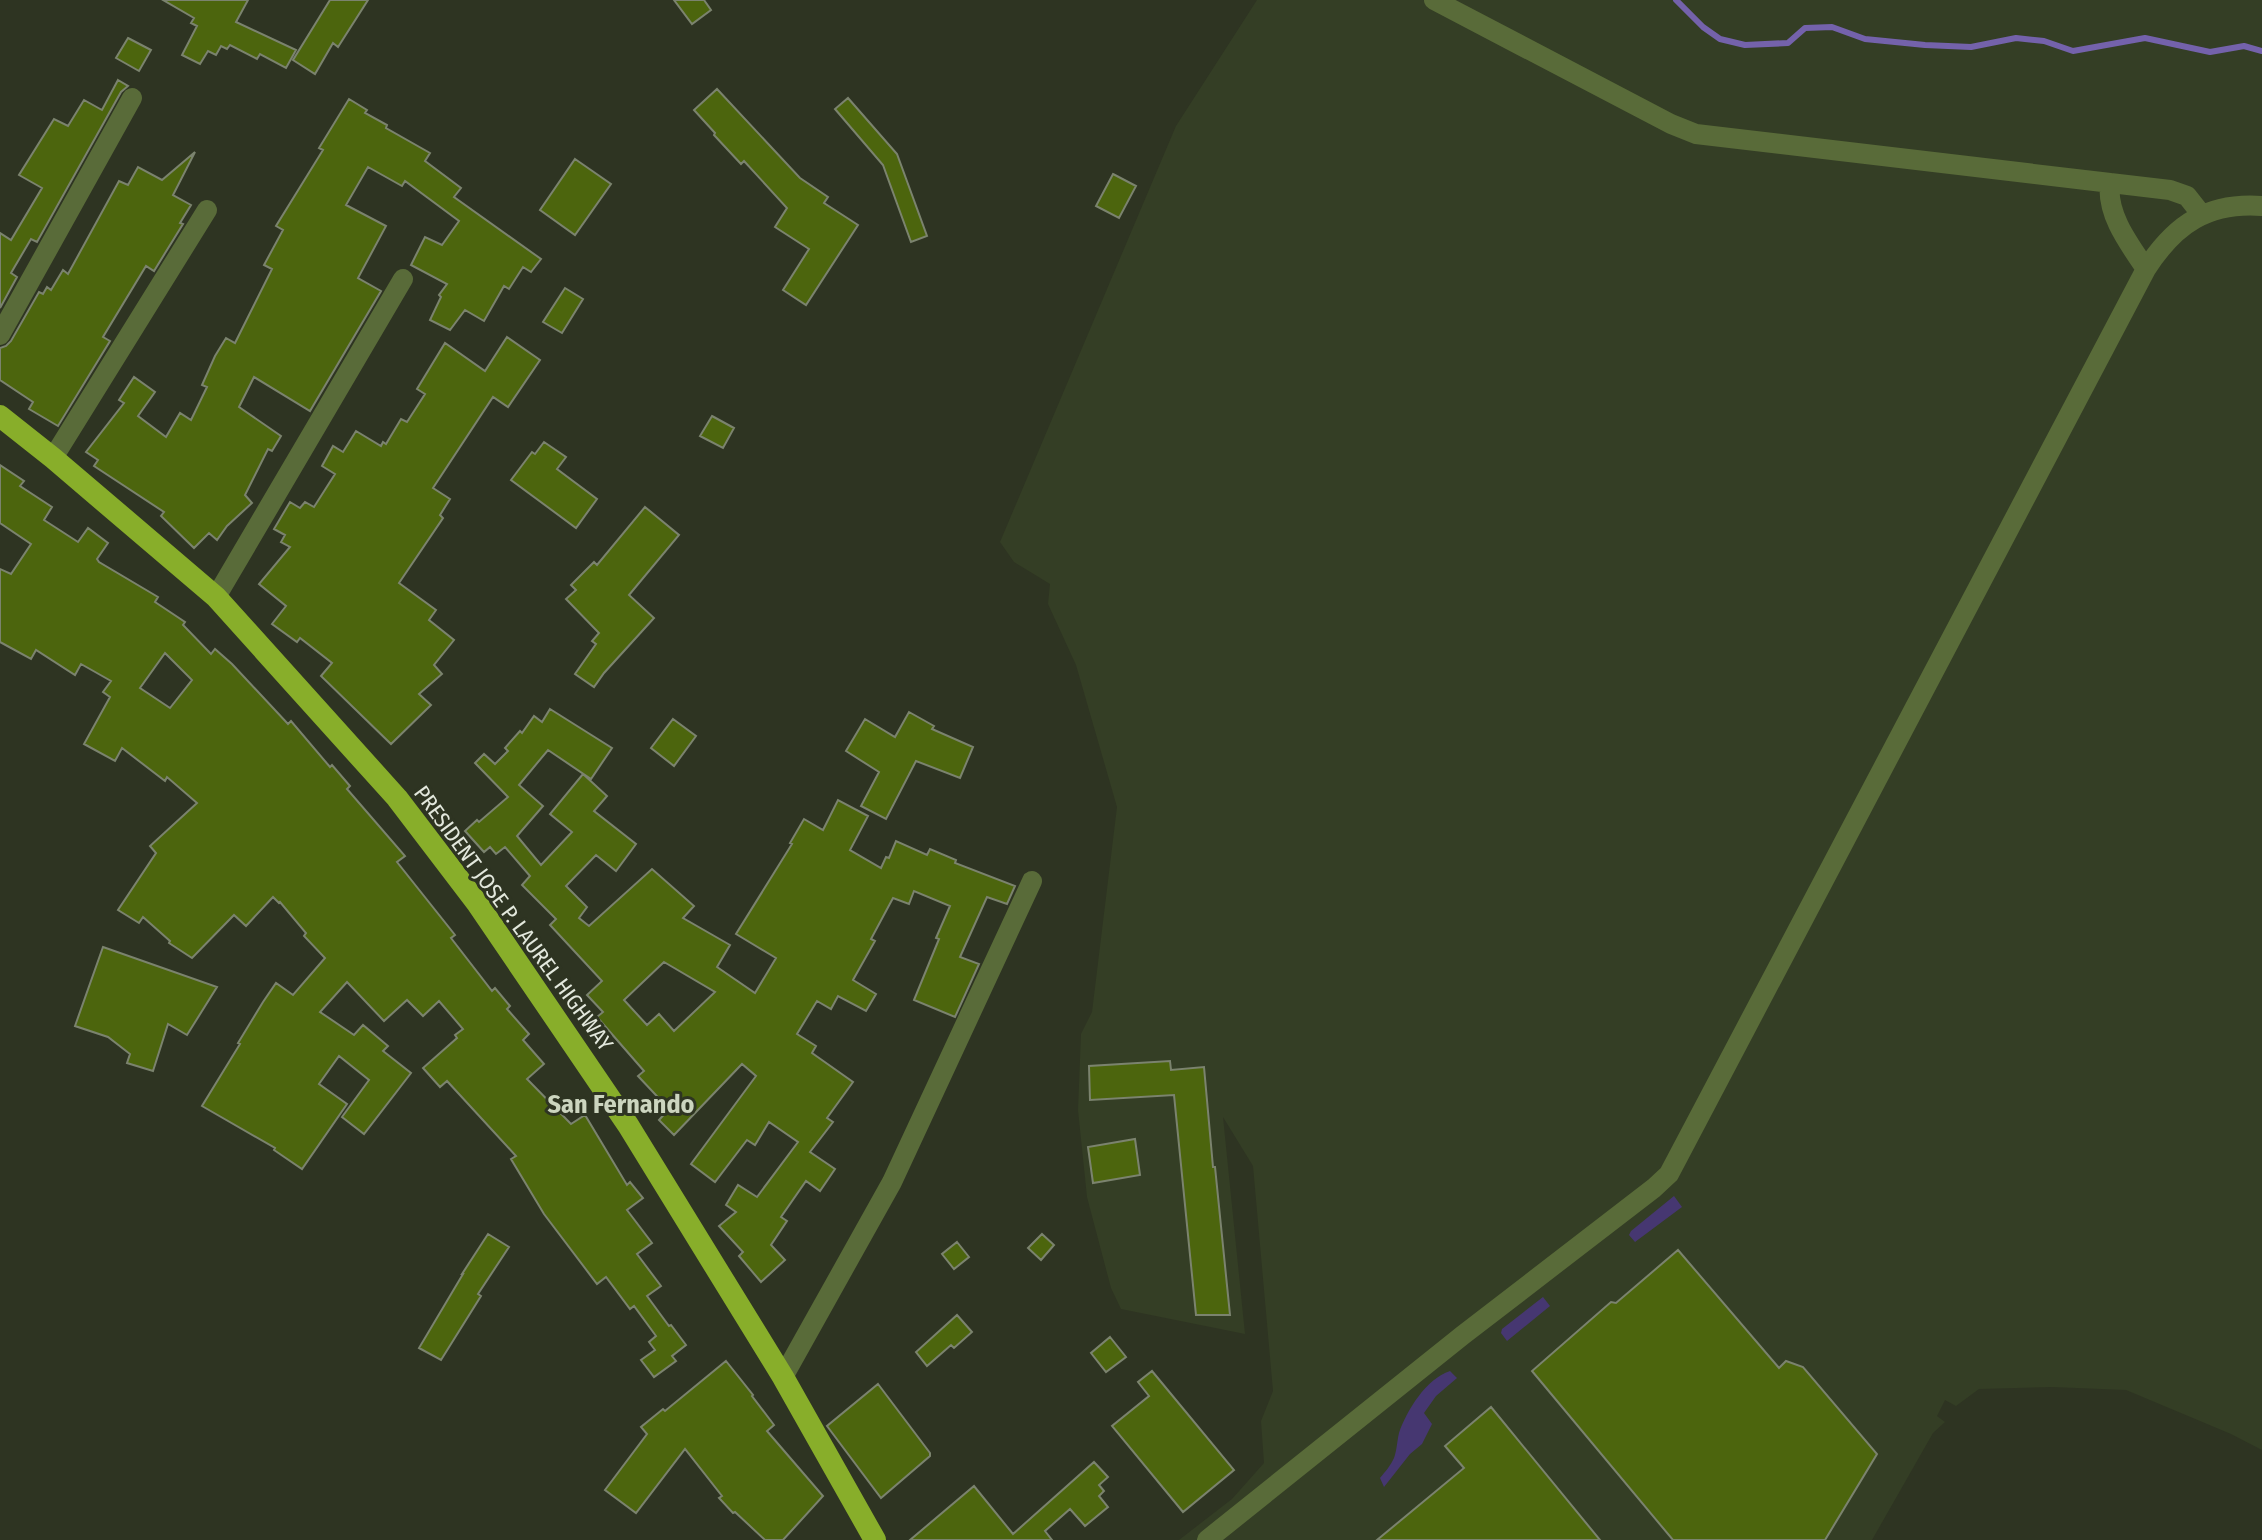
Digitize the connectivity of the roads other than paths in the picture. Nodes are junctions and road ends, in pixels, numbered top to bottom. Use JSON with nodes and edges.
{"nodes":[{"id":1,"x":1434,"y":0,"type":"edge"},
{"id":2,"x":132,"y":98,"type":"dead end"},
{"id":3,"x":2110,"y":183,"type":"junction"},
{"id":4,"x":2262,"y":206,"type":"edge"},
{"id":5,"x":207,"y":210,"type":"dead end"},
{"id":6,"x":2202,"y":215,"type":"junction"},
{"id":7,"x":2146,"y":269,"type":"junction"},
{"id":8,"x":403,"y":279,"type":"dead end"},
{"id":9,"x":0,"y":335,"type":"edge"},
{"id":10,"x":0,"y":416,"type":"edge"},
{"id":11,"x":53,"y":458,"type":"junction"},
{"id":12,"x":216,"y":597,"type":"junction"},
{"id":13,"x":1032,"y":881,"type":"dead end"},
{"id":14,"x":783,"y":1377,"type":"junction"},
{"id":15,"x":875,"y":1540,"type":"edge"},
{"id":16,"x":1207,"y":1540,"type":"edge"}],
"edges":[{"from":1,"to":3,"type":"street"},
{"from":2,"to":9,"type":"street"},
{"from":3,"to":6,"type":"street"},
{"from":3,"to":7,"type":"street"},
{"from":4,"to":6,"type":"street"},
{"from":5,"to":11,"type":"street"},
{"from":6,"to":7,"type":"street"},
{"from":7,"to":16,"type":"street"},
{"from":8,"to":12,"type":"street"},
{"from":10,"to":11,"type":"highway","name":"PRESIDENT JOSE P. LAUREL HIGHWAY"},
{"from":11,"to":12,"type":"highway","name":"PRESIDENT JOSE P. LAUREL HIGHWAY"},
{"from":12,"to":14,"type":"highway","name":"PRESIDENT JOSE P. LAUREL HIGHWAY"},
{"from":13,"to":14,"type":"street"},
{"from":14,"to":15,"type":"highway","name":"PRESIDENT JOSE P. LAUREL HIGHWAY"}]}
